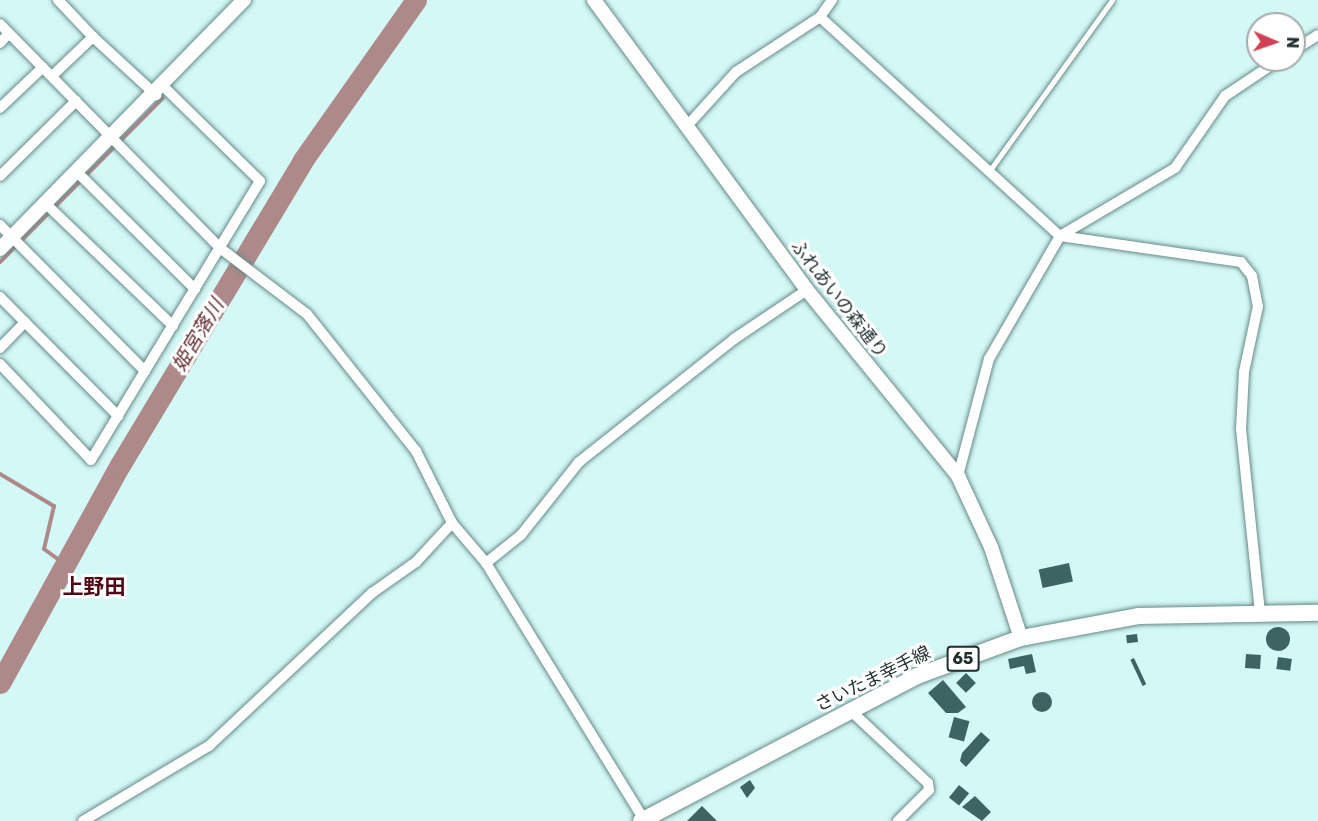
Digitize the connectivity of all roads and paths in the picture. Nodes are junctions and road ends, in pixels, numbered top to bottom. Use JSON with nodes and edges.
{"nodes":[{"id":1,"x":58,"y":0,"type":"edge"},
{"id":2,"x":244,"y":0,"type":"edge"},
{"id":3,"x":594,"y":0,"type":"edge"},
{"id":4,"x":832,"y":0,"type":"edge"},
{"id":5,"x":1112,"y":0,"type":"edge"},
{"id":6,"x":820,"y":16,"type":"junction"},
{"id":7,"x":0,"y":24,"type":"edge"},
{"id":8,"x":9,"y":33,"type":"junction"},
{"id":9,"x":93,"y":37,"type":"junction"},
{"id":10,"x":0,"y":43,"type":"edge"},
{"id":11,"x":43,"y":67,"type":"junction"},
{"id":12,"x":1260,"y":72,"type":"edge"},
{"id":13,"x":52,"y":76,"type":"junction"},
{"id":14,"x":160,"y":91,"type":"junction"},
{"id":15,"x":76,"y":101,"type":"junction"},
{"id":16,"x":0,"y":108,"type":"edge"},
{"id":17,"x":687,"y":126,"type":"junction"},
{"id":18,"x":113,"y":138,"type":"junction"},
{"id":19,"x":990,"y":170,"type":"junction"},
{"id":20,"x":78,"y":172,"type":"junction"},
{"id":21,"x":0,"y":176,"type":"edge"},
{"id":22,"x":46,"y":204,"type":"junction"},
{"id":23,"x":0,"y":225,"type":"edge"},
{"id":24,"x":1060,"y":236,"type":"junction"},
{"id":25,"x":12,"y":237,"type":"junction"},
{"id":26,"x":0,"y":249,"type":"edge"},
{"id":27,"x":224,"y":250,"type":"junction"},
{"id":28,"x":195,"y":289,"type":"junction"},
{"id":29,"x":807,"y":290,"type":"junction"},
{"id":30,"x":0,"y":297,"type":"edge"},
{"id":31,"x":25,"y":322,"type":"junction"},
{"id":32,"x":173,"y":326,"type":"junction"},
{"id":33,"x":0,"y":348,"type":"edge"},
{"id":34,"x":0,"y":364,"type":"edge"},
{"id":35,"x":145,"y":371,"type":"junction"},
{"id":36,"x":118,"y":416,"type":"junction"},
{"id":37,"x":958,"y":476,"type":"junction"},
{"id":38,"x":452,"y":523,"type":"junction"},
{"id":39,"x":486,"y":562,"type":"junction"},
{"id":40,"x":1260,"y":613,"type":"junction"},
{"id":41,"x":1318,"y":613,"type":"edge"},
{"id":42,"x":1021,"y":638,"type":"junction"},
{"id":43,"x":851,"y":711,"type":"junction"},
{"id":44,"x":643,"y":820,"type":"edge"},
{"id":45,"x":83,"y":821,"type":"edge"},
{"id":46,"x":898,"y":821,"type":"edge"}],
"edges":[{"from":1,"to":9,"type":"street"},
{"from":2,"to":14,"type":"street"},
{"from":3,"to":17,"type":"street","name":"ふれあいの森通り"},
{"from":4,"to":6,"type":"street"},
{"from":5,"to":19,"type":"lane"},
{"from":6,"to":17,"type":"street"},
{"from":6,"to":19,"type":"street"},
{"from":7,"to":8,"type":"street"},
{"from":8,"to":10,"type":"street"},
{"from":8,"to":11,"type":"street"},
{"from":9,"to":13,"type":"street"},
{"from":9,"to":14,"type":"street"},
{"from":11,"to":13,"type":"street"},
{"from":11,"to":16,"type":"street"},
{"from":12,"to":24,"type":"street"},
{"from":13,"to":15,"type":"street"},
{"from":14,"to":18,"type":"street"},
{"from":14,"to":27,"type":"street"},
{"from":15,"to":18,"type":"street"},
{"from":15,"to":21,"type":"street"},
{"from":17,"to":29,"type":"street","name":"ふれあいの森通り"},
{"from":18,"to":20,"type":"street"},
{"from":18,"to":27,"type":"street"},
{"from":19,"to":24,"type":"street"},
{"from":20,"to":22,"type":"street"},
{"from":20,"to":28,"type":"street"},
{"from":22,"to":25,"type":"street"},
{"from":22,"to":32,"type":"street"},
{"from":23,"to":25,"type":"street"},
{"from":24,"to":37,"type":"street"},
{"from":24,"to":40,"type":"street"},
{"from":25,"to":26,"type":"street"},
{"from":25,"to":35,"type":"street"},
{"from":27,"to":28,"type":"street"},
{"from":27,"to":38,"type":"street"},
{"from":28,"to":32,"type":"street"},
{"from":29,"to":37,"type":"street","name":"ふれあいの森通り"},
{"from":29,"to":39,"type":"street"},
{"from":30,"to":31,"type":"street"},
{"from":31,"to":33,"type":"street"},
{"from":31,"to":36,"type":"street"},
{"from":32,"to":35,"type":"street"},
{"from":34,"to":36,"type":"street"},
{"from":35,"to":36,"type":"street"},
{"from":37,"to":42,"type":"street","name":"ふれあいの森通り"},
{"from":38,"to":39,"type":"street"},
{"from":38,"to":45,"type":"street"},
{"from":39,"to":44,"type":"street"},
{"from":40,"to":41,"type":"main road","name":"さいたま幸手線","number":"65"},
{"from":40,"to":42,"type":"main road","name":"さいたま幸手線","number":"65"},
{"from":42,"to":43,"type":"main road","name":"さいたま幸手線","number":"65"},
{"from":43,"to":44,"type":"main road","name":"さいたま幸手線","number":"65"},
{"from":43,"to":46,"type":"street"}]}
